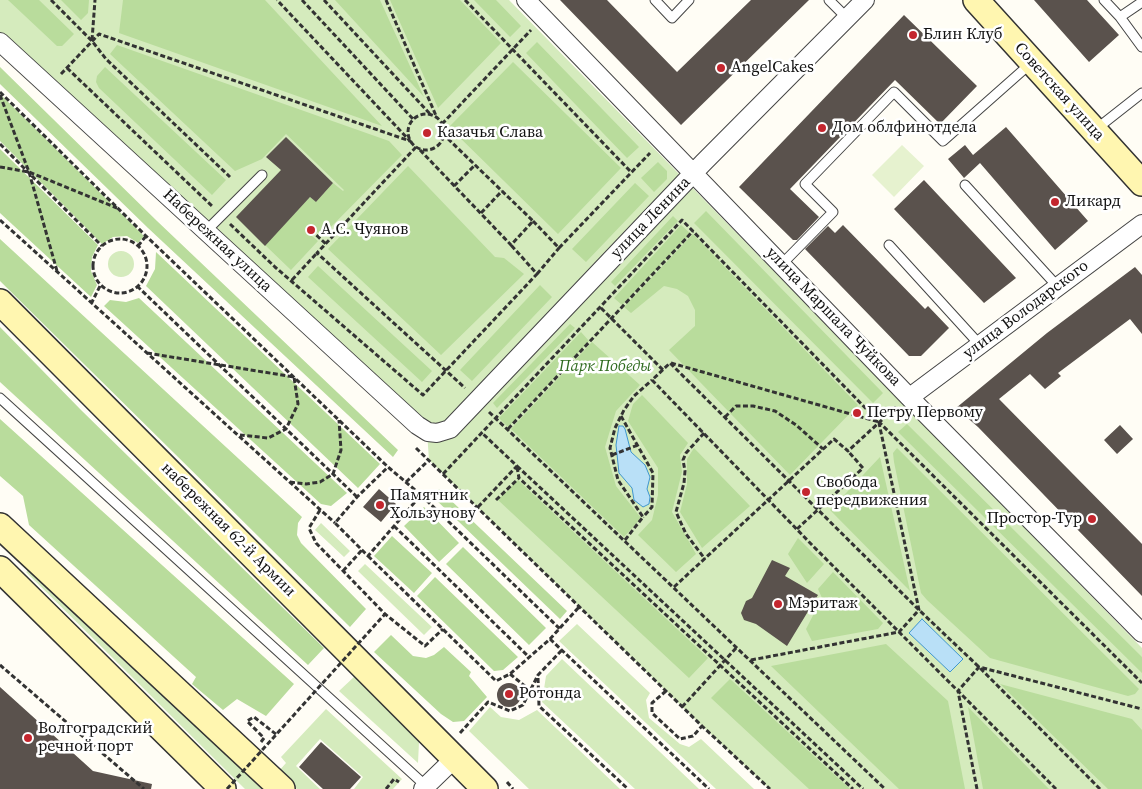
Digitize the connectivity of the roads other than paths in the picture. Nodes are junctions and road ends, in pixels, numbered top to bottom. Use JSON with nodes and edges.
{"nodes":[{"id":1,"x":526,"y":0,"type":"edge"},
{"id":2,"x":655,"y":0,"type":"edge"},
{"id":3,"x":689,"y":0,"type":"edge"},
{"id":4,"x":829,"y":0,"type":"edge"},
{"id":5,"x":865,"y":0,"type":"edge"},
{"id":6,"x":976,"y":0,"type":"edge"},
{"id":7,"x":1104,"y":0,"type":"edge"},
{"id":8,"x":1142,"y":2,"type":"edge"},
{"id":9,"x":1120,"y":17,"type":"junction"},
{"id":10,"x":847,"y":18,"type":"junction"},
{"id":11,"x":0,"y":42,"type":"edge"},
{"id":12,"x":1142,"y":47,"type":"edge"},
{"id":13,"x":7,"y":53,"type":"edge"},
{"id":14,"x":1032,"y":62,"type":"junction"},
{"id":15,"x":1142,"y":93,"type":"edge"},
{"id":16,"x":1094,"y":130,"type":"junction"},
{"id":17,"x":694,"y":173,"type":"junction"},
{"id":18,"x":262,"y":175,"type":"dead end"},
{"id":19,"x":1142,"y":183,"type":"edge"},
{"id":20,"x":965,"y":185,"type":"dead end"},
{"id":21,"x":1142,"y":224,"type":"edge"},
{"id":22,"x":206,"y":231,"type":"junction"},
{"id":23,"x":889,"y":245,"type":"dead end"},
{"id":24,"x":782,"y":264,"type":"junction"},
{"id":25,"x":1058,"y":287,"type":"junction"},
{"id":26,"x":0,"y":302,"type":"edge"},
{"id":27,"x":980,"y":345,"type":"junction"},
{"id":28,"x":0,"y":398,"type":"edge"},
{"id":29,"x":905,"y":400,"type":"junction"},
{"id":30,"x":437,"y":433,"type":"joint"},
{"id":31,"x":0,"y":526,"type":"edge"},
{"id":32,"x":0,"y":569,"type":"edge"},
{"id":33,"x":1142,"y":633,"type":"edge"},
{"id":34,"x":455,"y":758,"type":"junction"},
{"id":35,"x":425,"y":787,"type":"edge"},
{"id":36,"x":223,"y":789,"type":"edge"},
{"id":37,"x":282,"y":789,"type":"edge"},
{"id":38,"x":485,"y":789,"type":"edge"}],
"edges":[{"from":1,"to":17,"type":"street","name":"улица Маршала Чуйкова"},
{"from":2,"to":3,"type":"lane"},
{"from":4,"to":10,"type":"lane"},
{"from":5,"to":10,"type":"street","name":"улица Ленина"},
{"from":6,"to":14,"type":"main road","name":"Советская улица"},
{"from":7,"to":9,"type":"lane"},
{"from":8,"to":9,"type":"lane"},
{"from":9,"to":12,"type":"lane"},
{"from":10,"to":17,"type":"street","name":"улица Ленина"},
{"from":11,"to":13,"type":"street","name":"Набережная улица"},
{"from":13,"to":22,"type":"street","name":"Набережная улица"},
{"from":14,"to":16,"type":"main road","name":"Советская улица"},
{"from":14,"to":24,"type":"lane"},
{"from":15,"to":16,"type":"lane"},
{"from":16,"to":19,"type":"main road","name":"Советская улица"},
{"from":17,"to":24,"type":"street","name":"улица Маршала Чуйкова"},
{"from":17,"to":30,"type":"street","name":"улица Ленина"},
{"from":18,"to":22,"type":"lane"},
{"from":20,"to":25,"type":"lane"},
{"from":21,"to":25,"type":"street","name":"улица Володарского"},
{"from":22,"to":30,"type":"street","name":"Набережная улица"},
{"from":23,"to":27,"type":"lane"},
{"from":24,"to":29,"type":"street","name":"улица Маршала Чуйкова"},
{"from":25,"to":27,"type":"street","name":"улица Володарского"},
{"from":26,"to":34,"type":"main road","name":"набережная 62-й Армии"},
{"from":27,"to":29,"type":"street","name":"улица Володарского"},
{"from":28,"to":35,"type":"lane"},
{"from":29,"to":33,"type":"street","name":"улица Маршала Чуйкова"},
{"from":31,"to":37,"type":"main road"},
{"from":32,"to":36,"type":"main road"},
{"from":34,"to":35,"type":"street"},
{"from":34,"to":38,"type":"main road","name":"набережная 62-й Армии"}]}
